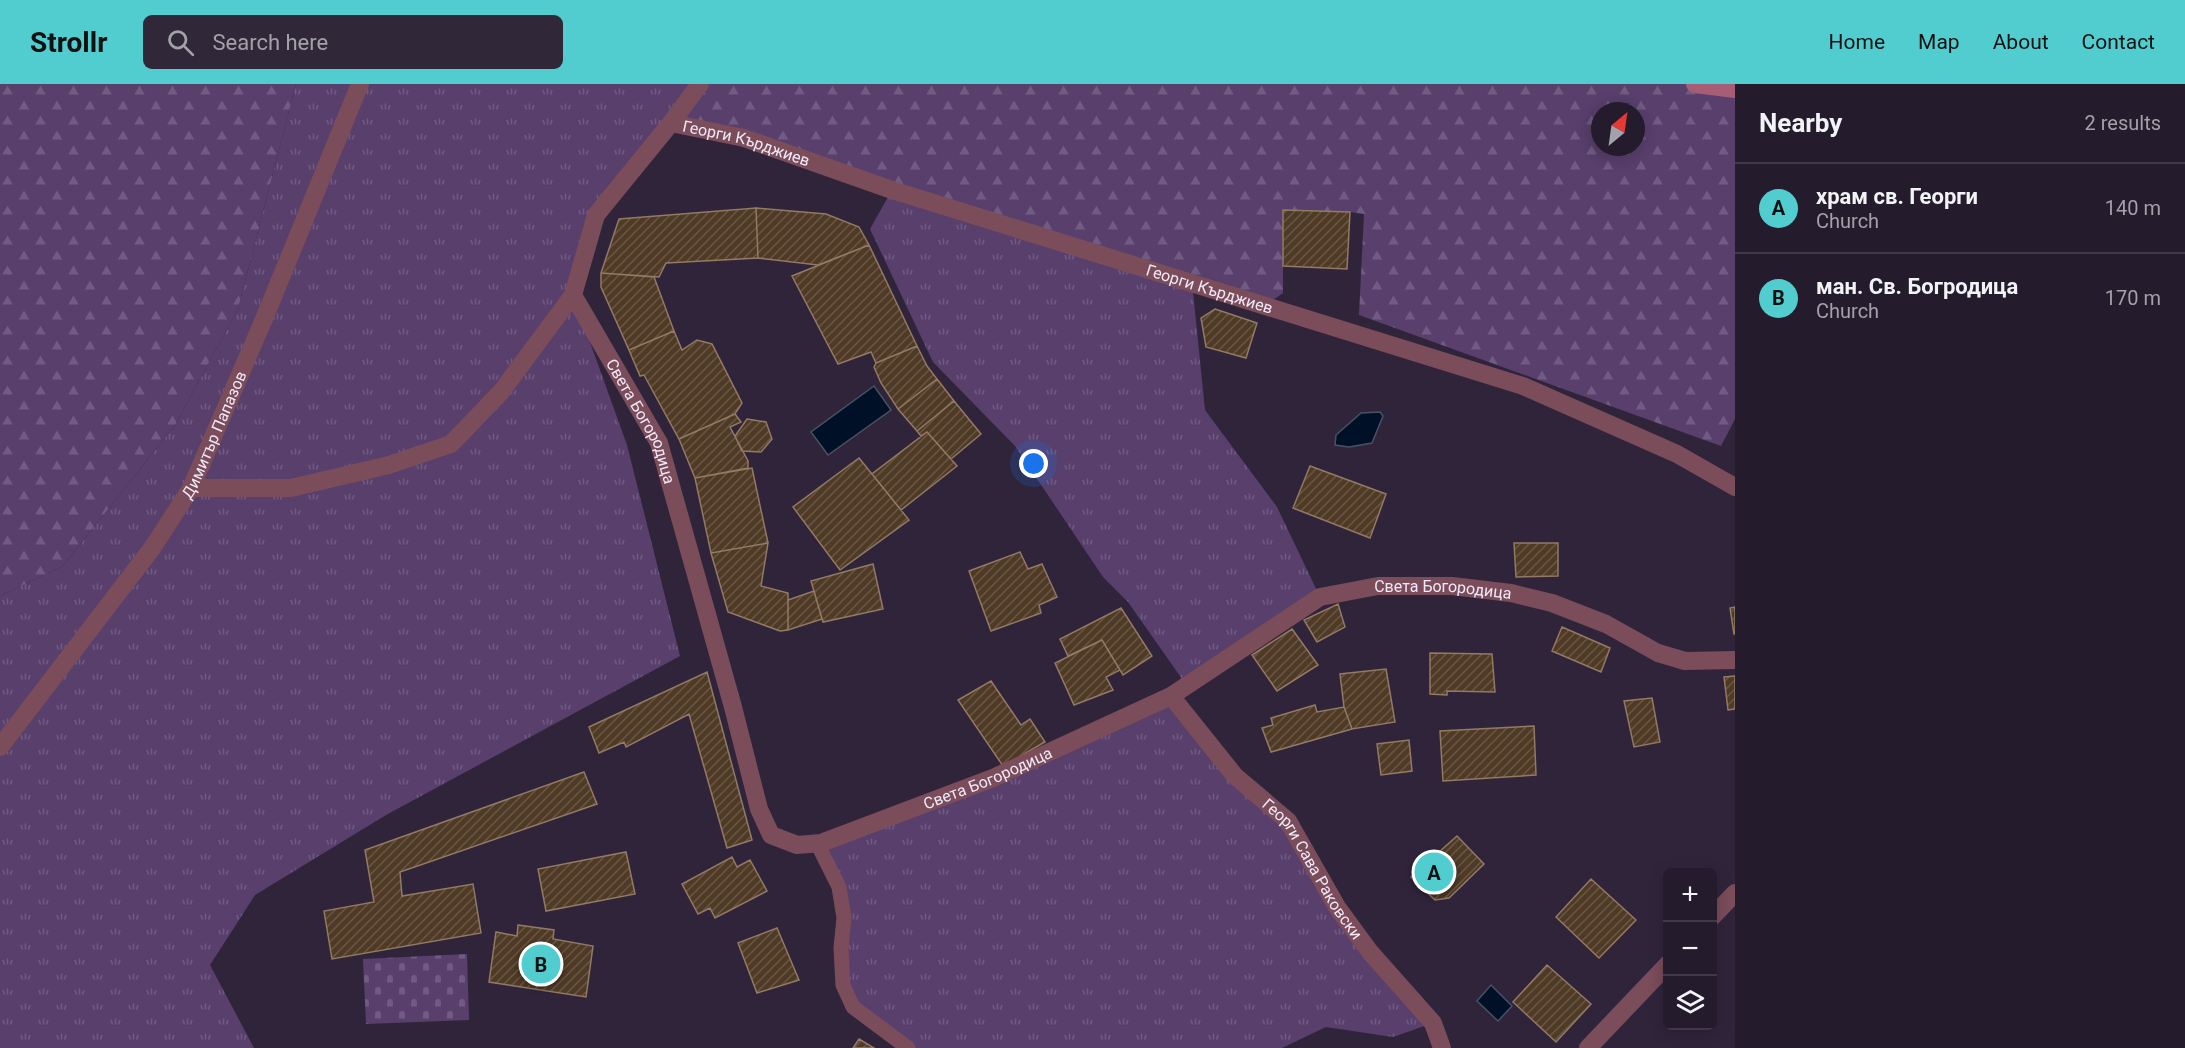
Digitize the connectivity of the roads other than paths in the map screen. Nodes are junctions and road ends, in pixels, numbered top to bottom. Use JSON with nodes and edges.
{"nodes":[{"id":1,"x":360,"y":84,"type":"edge"},
{"id":2,"x":700,"y":84,"type":"edge"},
{"id":3,"x":1695,"y":84,"type":"edge"},
{"id":4,"x":1735,"y":89,"type":"edge"},
{"id":5,"x":671,"y":123,"type":"junction"},
{"id":6,"x":573,"y":295,"type":"junction"},
{"id":7,"x":1735,"y":487,"type":"edge"},
{"id":8,"x":191,"y":488,"type":"junction"},
{"id":9,"x":1735,"y":660,"type":"edge"},
{"id":10,"x":1172,"y":696,"type":"junction"},
{"id":11,"x":0,"y":747,"type":"edge"},
{"id":12,"x":817,"y":843,"type":"junction"},
{"id":13,"x":1735,"y":893,"type":"edge"},
{"id":14,"x":1717,"y":913,"type":"edge"},
{"id":15,"x":1663,"y":969,"type":"edge"},
{"id":16,"x":908,"y":1048,"type":"edge"},
{"id":17,"x":1443,"y":1048,"type":"edge"},
{"id":18,"x":1588,"y":1048,"type":"edge"}],
"edges":[{"from":1,"to":8,"type":"street","name":"Димитър Папазов"},
{"from":2,"to":5,"type":"street"},
{"from":3,"to":4,"type":"street"},
{"from":5,"to":6,"type":"street"},
{"from":5,"to":7,"type":"street","name":"Георги Кърджиев"},
{"from":6,"to":8,"type":"street"},
{"from":6,"to":12,"type":"street","name":"Света Богородица"},
{"from":8,"to":11,"type":"street","name":"Димитър Папазов"},
{"from":9,"to":10,"type":"street","name":"Света Богородица"},
{"from":10,"to":12,"type":"street","name":"Света Богородица"},
{"from":10,"to":17,"type":"street","name":"Георги Сава Раковски"},
{"from":12,"to":16,"type":"lane"},
{"from":13,"to":14,"type":"street"},
{"from":15,"to":18,"type":"street"}]}
